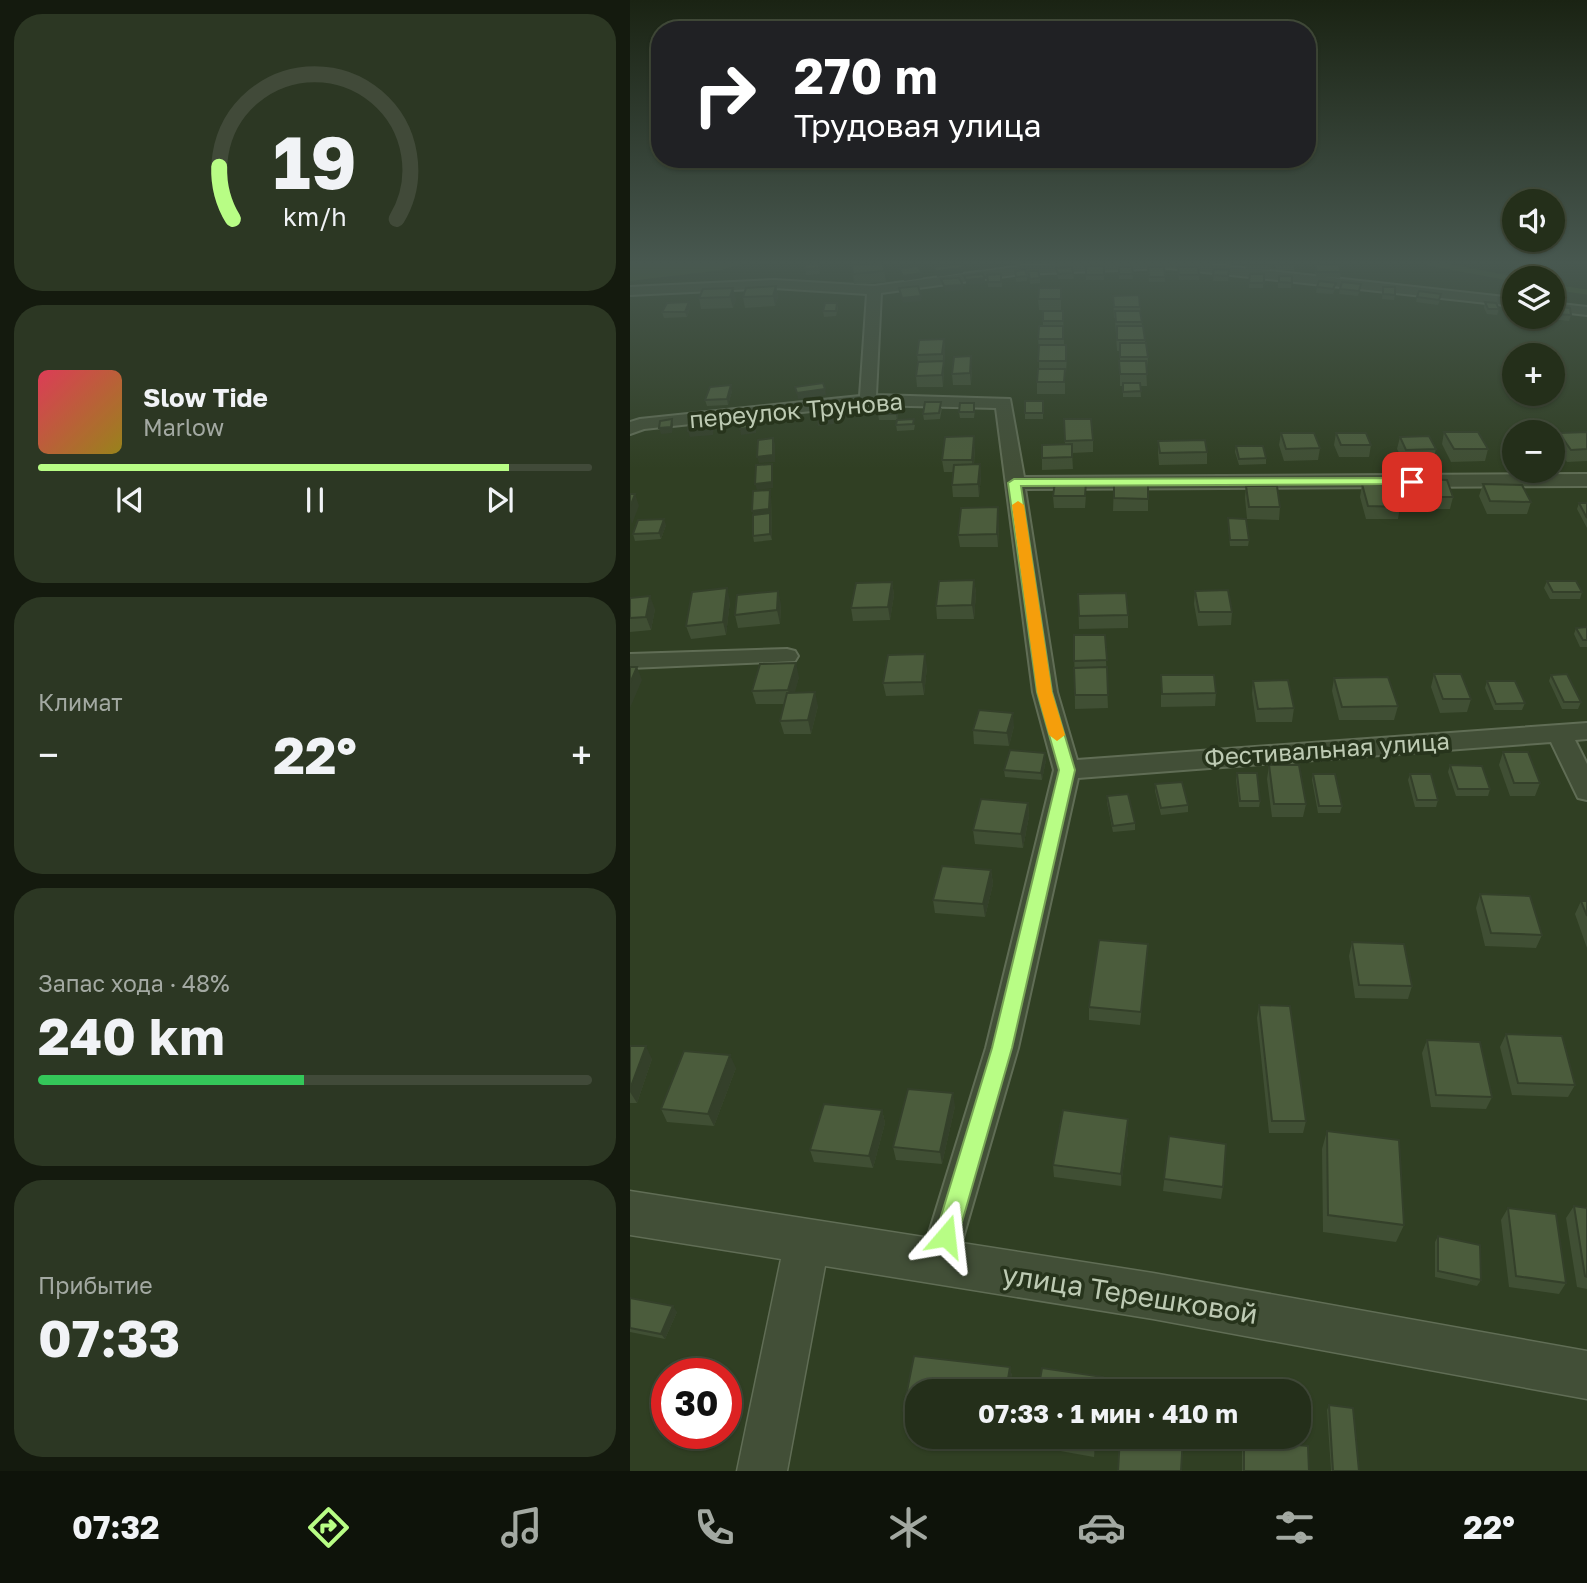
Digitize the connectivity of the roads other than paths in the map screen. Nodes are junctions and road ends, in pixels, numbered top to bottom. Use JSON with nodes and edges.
{"nodes":[{"id":1,"x":872,"y":332,"type":"edge"},
{"id":2,"x":868,"y":400,"type":"junction"},
{"id":3,"x":630,"y":429,"type":"edge"},
{"id":4,"x":1587,"y":480,"type":"edge"},
{"id":5,"x":1014,"y":483,"type":"junction"},
{"id":6,"x":787,"y":656,"type":"dead end"},
{"id":7,"x":630,"y":661,"type":"edge"},
{"id":8,"x":1587,"y":731,"type":"edge"},
{"id":9,"x":1559,"y":732,"type":"junction"},
{"id":10,"x":1067,"y":770,"type":"junction"},
{"id":11,"x":1587,"y":791,"type":"edge"},
{"id":12,"x":630,"y":1213,"type":"edge"},
{"id":13,"x":807,"y":1242,"type":"junction"},
{"id":14,"x":938,"y":1262,"type":"junction"},
{"id":15,"x":1587,"y":1375,"type":"edge"},
{"id":16,"x":762,"y":1471,"type":"edge"}],
"edges":[{"from":1,"to":2,"type":"street"},
{"from":2,"to":3,"type":"street","name":"переулок Трунова"},
{"from":2,"to":5,"type":"street","name":"переулок Трунова"},
{"from":4,"to":5,"type":"street"},
{"from":5,"to":10,"type":"street","name":"переулок Трунова"},
{"from":6,"to":7,"type":"street"},
{"from":8,"to":9,"type":"street","name":"Фестивальная улица"},
{"from":9,"to":10,"type":"street","name":"Фестивальная улица"},
{"from":9,"to":11,"type":"street"},
{"from":10,"to":14,"type":"street","name":"переулок Трунова"},
{"from":12,"to":13,"type":"street","name":"улица Терешковой"},
{"from":13,"to":14,"type":"street","name":"улица Терешковой"},
{"from":13,"to":16,"type":"street"},
{"from":14,"to":15,"type":"street","name":"улица Терешковой"}]}
